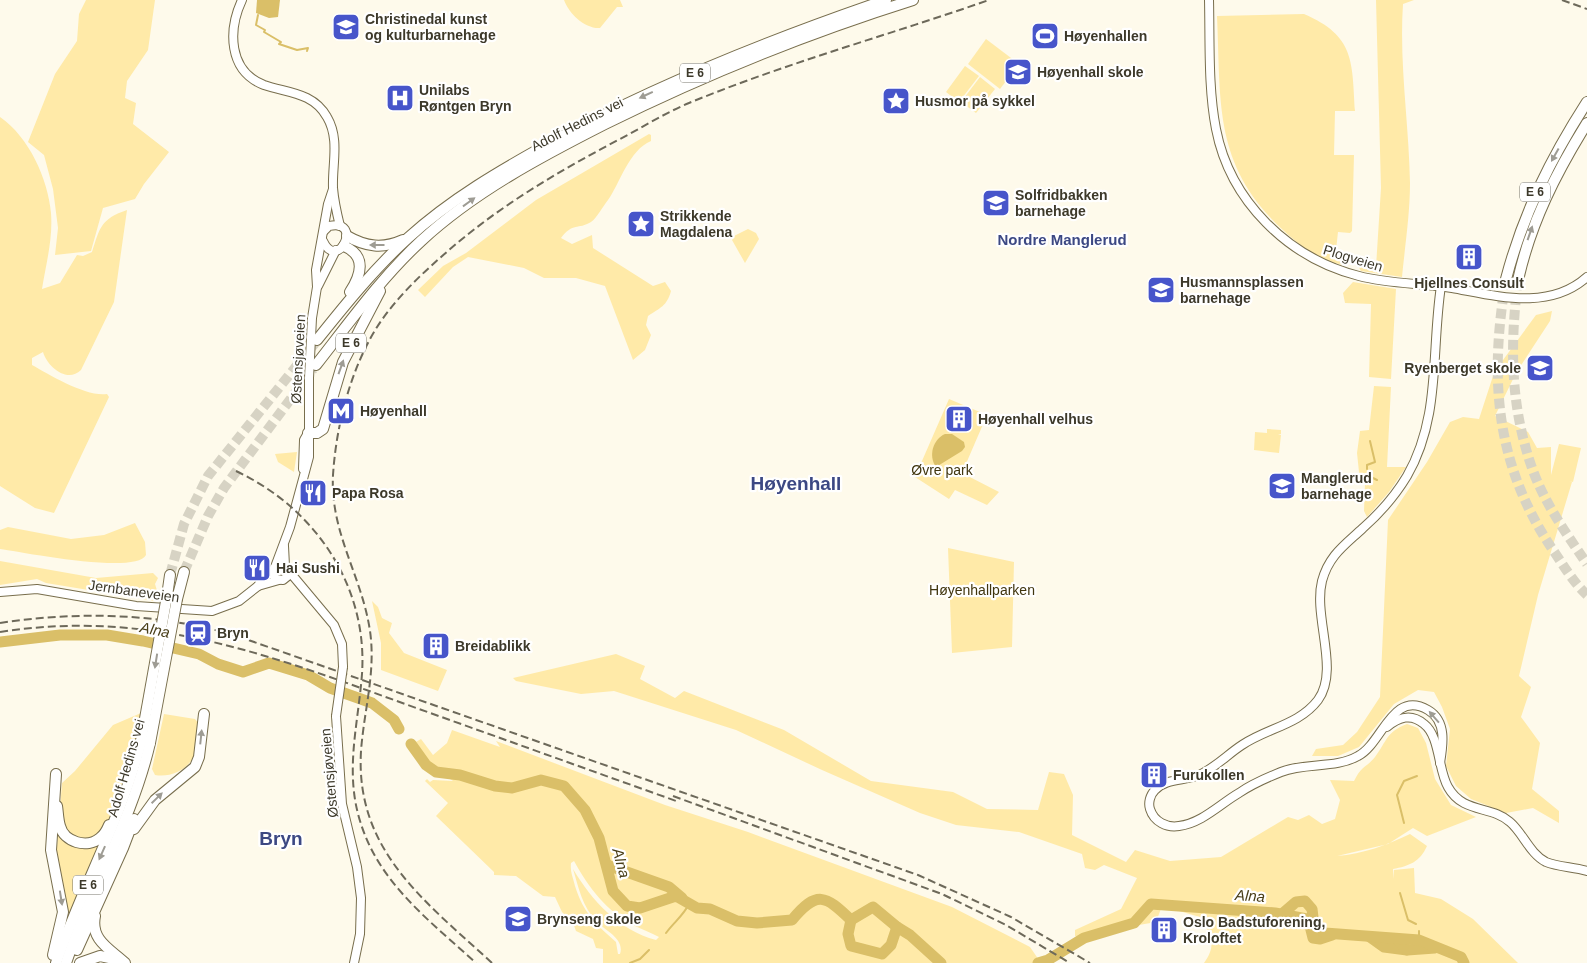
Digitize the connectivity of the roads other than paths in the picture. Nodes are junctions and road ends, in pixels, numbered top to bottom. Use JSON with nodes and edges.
{"nodes":[{"id":1,"x":242,"y":0,"type":"edge"},
{"id":2,"x":886,"y":0,"type":"edge"},
{"id":3,"x":913,"y":0,"type":"edge"},
{"id":4,"x":1209,"y":0,"type":"edge"},
{"id":5,"x":898,"y":5,"type":"junction"},
{"id":6,"x":890,"y":16,"type":"dead end"},
{"id":7,"x":858,"y":18,"type":"junction"},
{"id":8,"x":870,"y":22,"type":"dead end"},
{"id":9,"x":1587,"y":102,"type":"edge"},
{"id":10,"x":1587,"y":123,"type":"edge"},
{"id":11,"x":333,"y":189,"type":"junction"},
{"id":12,"x":340,"y":226,"type":"junction"},
{"id":13,"x":324,"y":230,"type":"junction"},
{"id":14,"x":347,"y":236,"type":"junction"},
{"id":15,"x":409,"y":238,"type":"junction"},
{"id":16,"x":322,"y":241,"type":"junction"},
{"id":17,"x":340,"y":248,"type":"junction"},
{"id":18,"x":1587,"y":277,"type":"edge"},
{"id":19,"x":386,"y":278,"type":"junction"},
{"id":20,"x":1506,"y":279,"type":"tunnel mouth"},
{"id":21,"x":1518,"y":280,"type":"tunnel mouth"},
{"id":22,"x":1441,"y":286,"type":"junction"},
{"id":23,"x":317,"y":287,"type":"junction"},
{"id":24,"x":326,"y":329,"type":"junction"},
{"id":25,"x":317,"y":340,"type":"tunnel mouth"},
{"id":26,"x":316,"y":365,"type":"tunnel mouth"},
{"id":27,"x":308,"y":433,"type":"junction"},
{"id":28,"x":284,"y":545,"type":"junction"},
{"id":29,"x":274,"y":568,"type":"junction"},
{"id":30,"x":287,"y":568,"type":"junction"},
{"id":31,"x":184,"y":572,"type":"tunnel mouth"},
{"id":32,"x":170,"y":576,"type":"tunnel mouth"},
{"id":33,"x":282,"y":580,"type":"junction"},
{"id":34,"x":258,"y":586,"type":"junction"},
{"id":35,"x":305,"y":591,"type":"junction"},
{"id":36,"x":0,"y":592,"type":"edge"},
{"id":37,"x":172,"y":597,"type":"junction"},
{"id":38,"x":204,"y":714,"type":"dead end"},
{"id":39,"x":1383,"y":730,"type":"junction"},
{"id":40,"x":146,"y":742,"type":"junction"},
{"id":41,"x":1440,"y":763,"type":"junction"},
{"id":42,"x":56,"y":774,"type":"dead end"},
{"id":43,"x":140,"y":778,"type":"junction"},
{"id":44,"x":56,"y":798,"type":"junction"},
{"id":45,"x":121,"y":808,"type":"junction"},
{"id":46,"x":123,"y":848,"type":"junction"},
{"id":47,"x":1587,"y":871,"type":"edge"},
{"id":48,"x":98,"y":903,"type":"junction"},
{"id":49,"x":124,"y":962,"type":"edge"},
{"id":50,"x":52,"y":963,"type":"edge"},
{"id":51,"x":56,"y":963,"type":"edge"},
{"id":52,"x":66,"y":963,"type":"edge"},
{"id":53,"x":72,"y":963,"type":"edge"},
{"id":54,"x":80,"y":963,"type":"edge"},
{"id":55,"x":354,"y":963,"type":"edge"}],
"edges":[{"from":1,"to":11,"type":"street"},
{"from":2,"to":15,"type":"highway","name":"Adolf Hedins vei","number":"E 6","one_way":true},
{"from":3,"to":5,"type":"highway","name":"Adolf Hedins vei","number":"E 6"},
{"from":4,"to":22,"type":"street","name":"Plogveien"},
{"from":5,"to":6,"type":"highway"},
{"from":5,"to":7,"type":"highway","name":"Adolf Hedins vei","number":"E 6"},
{"from":7,"to":8,"type":"highway"},
{"from":19,"to":7,"type":"highway","name":"Adolf Hedins vei","number":"E 6","one_way":true},
{"from":9,"to":20,"type":"highway","number":"E 6","one_way":true},
{"from":21,"to":10,"type":"highway","number":"E 6","one_way":true},
{"from":11,"to":12,"type":"street"},
{"from":11,"to":13,"type":"street"},
{"from":12,"to":13,"type":"street"},
{"from":12,"to":14,"type":"street"},
{"from":13,"to":16,"type":"street"},
{"from":15,"to":14,"type":"highway","number":"E 6","one_way":true},
{"from":14,"to":17,"type":"street"},
{"from":15,"to":24,"type":"highway","name":"Adolf Hedins vei","number":"E 6"},
{"from":16,"to":17,"type":"street"},
{"from":16,"to":23,"type":"street","name":"Østensjøveien"},
{"from":17,"to":23,"type":"street","name":"Østensjøveien"},
{"from":17,"to":24,"type":"highway","number":"E 6"},
{"from":18,"to":22,"type":"street","name":"Plogveien"},
{"from":19,"to":26,"type":"highway","name":"Adolf Hedins vei","number":"E 6"},
{"from":27,"to":19,"type":"highway","number":"E 6","one_way":true},
{"from":22,"to":39,"type":"street"},
{"from":23,"to":27,"type":"street","name":"Østensjøveien"},
{"from":24,"to":25,"type":"highway","name":"Adolf Hedins vei","number":"E 6"},
{"from":27,"to":28,"type":"street","name":"Østensjøveien"},
{"from":28,"to":29,"type":"street","name":"Østensjøveien"},
{"from":28,"to":30,"type":"street","name":"Østensjøveien"},
{"from":29,"to":30,"type":"street"},
{"from":29,"to":33,"type":"street"},
{"from":29,"to":34,"type":"street","name":"Jernbaneveien"},
{"from":30,"to":33,"type":"street","name":"Østensjøveien"},
{"from":30,"to":35,"type":"street","name":"Østensjøveien"},
{"from":31,"to":37,"type":"highway","name":"Adolf Hedins vei","number":"E 6"},
{"from":32,"to":37,"type":"highway","name":"Adolf Hedins vei","number":"E 6"},
{"from":33,"to":34,"type":"street","name":"Jernbaneveien"},
{"from":33,"to":35,"type":"street","name":"Østensjøveien"},
{"from":34,"to":36,"type":"street","name":"Jernbaneveien"},
{"from":35,"to":55,"type":"street","name":"Østensjøveien","bridge":true},
{"from":37,"to":40,"type":"highway","name":"Adolf Hedins vei","number":"E 6","bridge":true},
{"from":46,"to":38,"type":"highway","number":"E 6","one_way":true},
{"from":39,"to":41,"type":"street"},
{"from":41,"to":39,"type":"street","one_way":true},
{"from":40,"to":43,"type":"highway","name":"Adolf Hedins vei","number":"E 6"},
{"from":40,"to":45,"type":"highway","name":"Adolf Hedins vei","number":"E 6"},
{"from":41,"to":47,"type":"street"},
{"from":42,"to":44,"type":"highway","number":"E 6"},
{"from":43,"to":46,"type":"highway","number":"E 6"},
{"from":43,"to":52,"type":"highway","name":"Adolf Hedins vei","number":"E 6"},
{"from":44,"to":45,"type":"highway","number":"E 6"},
{"from":44,"to":50,"type":"highway","number":"E 6","one_way":true},
{"from":45,"to":51,"type":"highway","name":"Adolf Hedins vei","number":"E 6","one_way":true},
{"from":46,"to":48,"type":"highway","number":"E 6"},
{"from":48,"to":49,"type":"highway","number":"E 6"},
{"from":48,"to":53,"type":"highway","number":"E 6"},
{"from":49,"to":54,"type":"highway","number":"E 6"}]}
